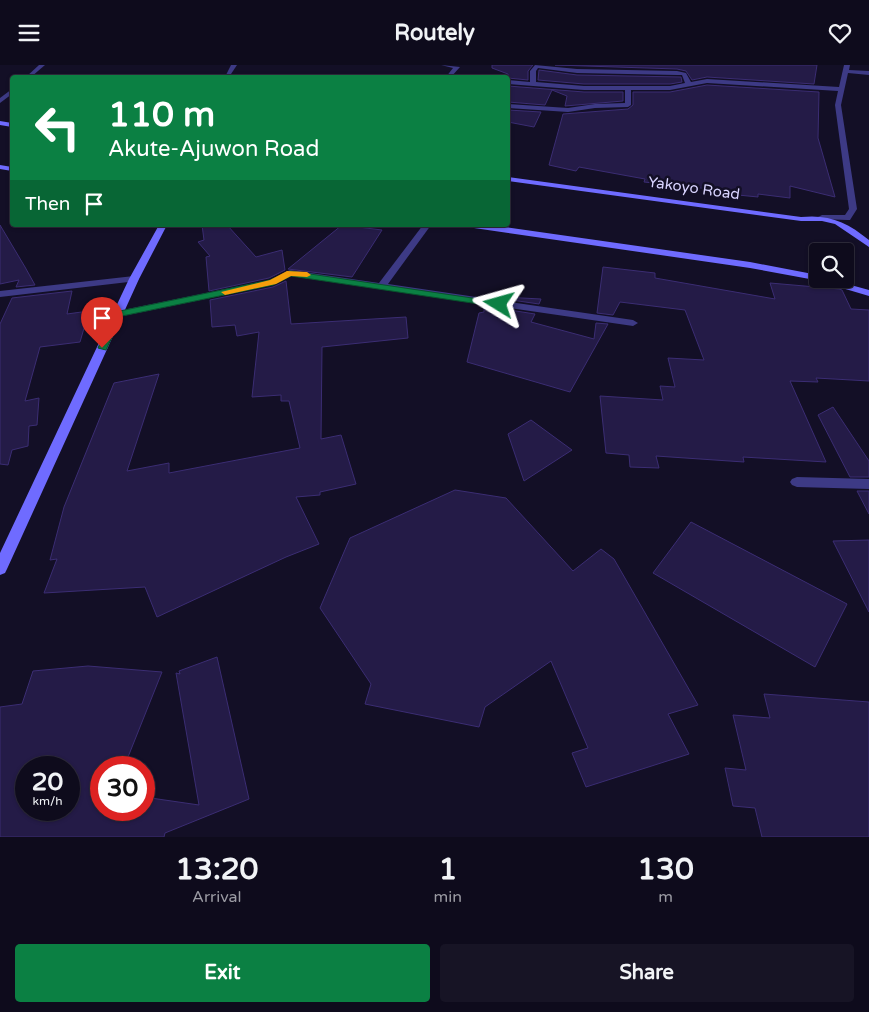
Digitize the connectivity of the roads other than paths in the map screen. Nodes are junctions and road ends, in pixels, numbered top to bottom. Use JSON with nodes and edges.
{"nodes":[{"id":1,"x":42,"y":65,"type":"edge"},
{"id":2,"x":444,"y":65,"type":"edge"},
{"id":3,"x":846,"y":68,"type":"edge"},
{"id":4,"x":869,"y":73,"type":"edge"},
{"id":5,"x":30,"y":75,"type":"edge"},
{"id":6,"x":450,"y":75,"type":"edge"},
{"id":7,"x":510,"y":83,"type":"edge"},
{"id":8,"x":688,"y":83,"type":"junction"},
{"id":9,"x":533,"y":85,"type":"junction"},
{"id":10,"x":628,"y":87,"type":"junction"},
{"id":11,"x":842,"y":89,"type":"junction"},
{"id":12,"x":10,"y":93,"type":"edge"},
{"id":13,"x":0,"y":101,"type":"edge"},
{"id":14,"x":510,"y":106,"type":"edge"},
{"id":15,"x":510,"y":179,"type":"edge"},
{"id":16,"x":822,"y":217,"type":"junction"},
{"id":17,"x":162,"y":227,"type":"edge"},
{"id":18,"x":426,"y":227,"type":"edge"},
{"id":19,"x":488,"y":227,"type":"edge"},
{"id":20,"x":869,"y":244,"type":"edge"},
{"id":21,"x":809,"y":277,"type":"edge"},
{"id":22,"x":134,"y":279,"type":"junction"},
{"id":23,"x":381,"y":287,"type":"junction"},
{"id":24,"x":851,"y":288,"type":"edge"},
{"id":25,"x":869,"y":293,"type":"edge"},
{"id":26,"x":0,"y":295,"type":"edge"},
{"id":27,"x":118,"y":314,"type":"junction"},
{"id":28,"x":633,"y":323,"type":"dead end"},
{"id":29,"x":797,"y":482,"type":"dead end"},
{"id":30,"x":869,"y":484,"type":"edge"},
{"id":31,"x":0,"y":569,"type":"edge"}],
"edges":[{"from":1,"to":5,"type":"street"},
{"from":2,"to":6,"type":"street"},
{"from":3,"to":4,"type":"street"},
{"from":3,"to":11,"type":"street"},
{"from":7,"to":9,"type":"street"},
{"from":8,"to":9,"type":"street"},
{"from":8,"to":10,"type":"street"},
{"from":8,"to":11,"type":"street"},
{"from":9,"to":10,"type":"street"},
{"from":10,"to":14,"type":"street"},
{"from":11,"to":16,"type":"street"},
{"from":12,"to":13,"type":"street"},
{"from":15,"to":16,"type":"main road","name":"Yakoyo Road"},
{"from":16,"to":20,"type":"main road","name":"Yakoyo Road"},
{"from":17,"to":22,"type":"main road"},
{"from":18,"to":23,"type":"street"},
{"from":19,"to":21,"type":"main road"},
{"from":22,"to":26,"type":"street"},
{"from":22,"to":27,"type":"main road"},
{"from":23,"to":27,"type":"street"},
{"from":23,"to":28,"type":"street"},
{"from":24,"to":25,"type":"main road"},
{"from":27,"to":31,"type":"main road"},
{"from":29,"to":30,"type":"street"}]}
